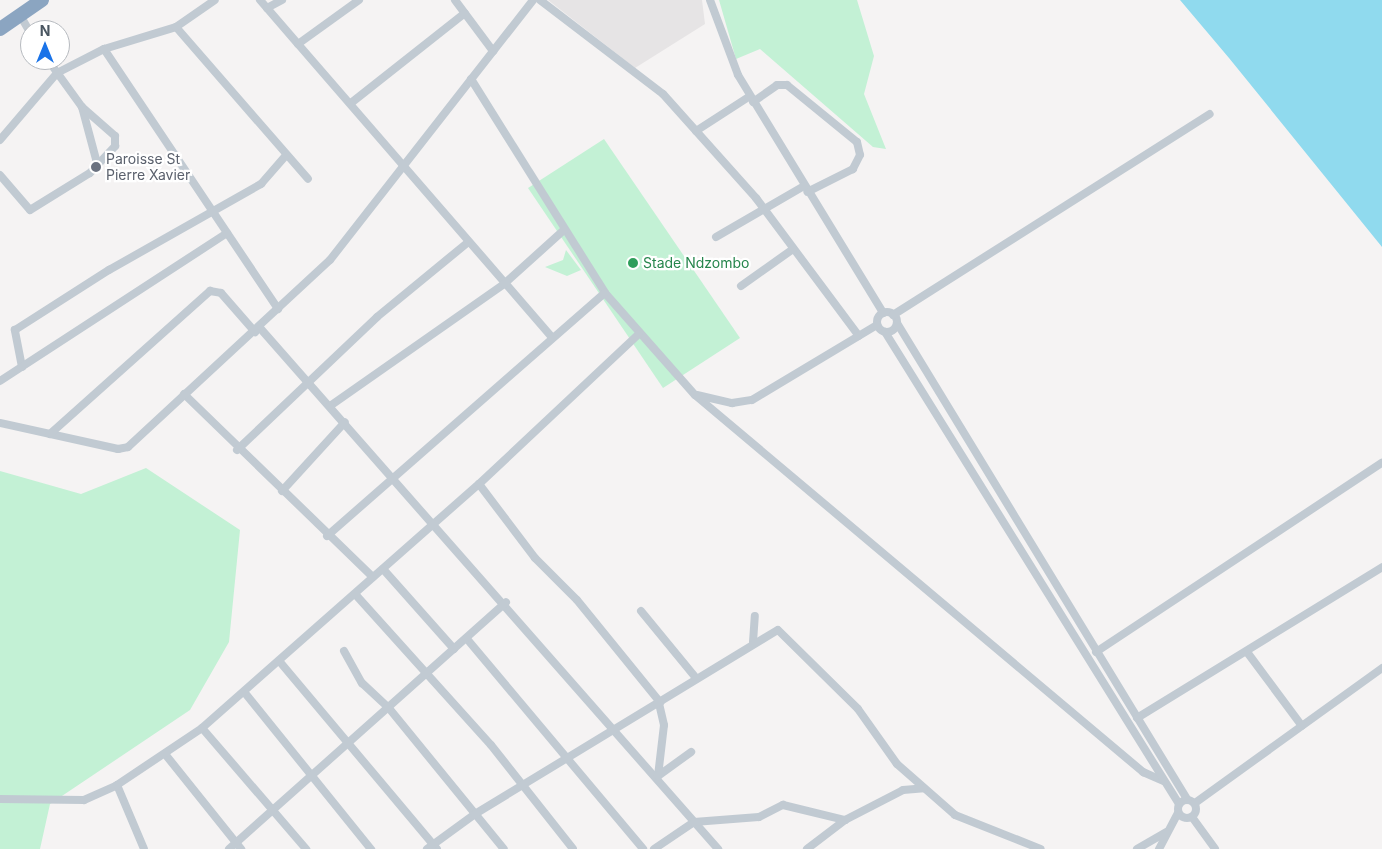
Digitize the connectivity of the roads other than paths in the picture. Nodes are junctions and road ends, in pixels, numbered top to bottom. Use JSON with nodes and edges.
{"nodes":[{"id":1,"x":215,"y":0,"type":"edge"},
{"id":2,"x":260,"y":0,"type":"edge"},
{"id":3,"x":282,"y":0,"type":"edge"},
{"id":4,"x":359,"y":0,"type":"edge"},
{"id":5,"x":455,"y":0,"type":"edge"},
{"id":6,"x":533,"y":0,"type":"edge"},
{"id":7,"x":540,"y":0,"type":"edge"},
{"id":8,"x":710,"y":0,"type":"edge"},
{"id":9,"x":39,"y":1,"type":"edge"},
{"id":10,"x":268,"y":8,"type":"junction"},
{"id":11,"x":465,"y":13,"type":"junction"},
{"id":12,"x":20,"y":15,"type":"junction"},
{"id":13,"x":23,"y":20,"type":"edge"},
{"id":14,"x":176,"y":26,"type":"junction"},
{"id":15,"x":0,"y":29,"type":"edge"},
{"id":16,"x":298,"y":44,"type":"junction"},
{"id":17,"x":104,"y":50,"type":"junction"},
{"id":18,"x":493,"y":51,"type":"junction"},
{"id":19,"x":55,"y":70,"type":"edge"},
{"id":20,"x":57,"y":73,"type":"junction"},
{"id":21,"x":471,"y":79,"type":"junction"},
{"id":22,"x":751,"y":99,"type":"junction"},
{"id":23,"x":351,"y":103,"type":"junction"},
{"id":24,"x":82,"y":107,"type":"junction"},
{"id":25,"x":1210,"y":114,"type":"dead end"},
{"id":26,"x":696,"y":131,"type":"junction"},
{"id":27,"x":0,"y":140,"type":"edge"},
{"id":28,"x":286,"y":155,"type":"junction"},
{"id":29,"x":96,"y":163,"type":"junction"},
{"id":30,"x":406,"y":167,"type":"junction"},
{"id":31,"x":0,"y":175,"type":"edge"},
{"id":32,"x":308,"y":179,"type":"dead end"},
{"id":33,"x":806,"y":189,"type":"junction"},
{"id":34,"x":765,"y":210,"type":"junction"},
{"id":35,"x":216,"y":212,"type":"junction"},
{"id":36,"x":564,"y":230,"type":"junction"},
{"id":37,"x":227,"y":232,"type":"junction"},
{"id":38,"x":716,"y":237,"type":"dead end"},
{"id":39,"x":467,"y":243,"type":"junction"},
{"id":40,"x":793,"y":249,"type":"junction"},
{"id":41,"x":504,"y":284,"type":"junction"},
{"id":42,"x":741,"y":286,"type":"dead end"},
{"id":43,"x":605,"y":293,"type":"junction"},
{"id":44,"x":278,"y":309,"type":"junction"},
{"id":45,"x":883,"y":313,"type":"junction"},
{"id":46,"x":895,"y":319,"type":"junction"},
{"id":47,"x":877,"y":325,"type":"junction"},
{"id":48,"x":258,"y":330,"type":"junction"},
{"id":49,"x":884,"y":332,"type":"junction"},
{"id":50,"x":639,"y":334,"type":"junction"},
{"id":51,"x":551,"y":336,"type":"junction"},
{"id":52,"x":859,"y":336,"type":"junction"},
{"id":53,"x":22,"y":366,"type":"junction"},
{"id":54,"x":0,"y":380,"type":"edge"},
{"id":55,"x":308,"y":381,"type":"junction"},
{"id":56,"x":184,"y":394,"type":"junction"},
{"id":57,"x":695,"y":394,"type":"junction"},
{"id":58,"x":330,"y":406,"type":"junction"},
{"id":59,"x":346,"y":422,"type":"junction"},
{"id":60,"x":0,"y":423,"type":"edge"},
{"id":61,"x":50,"y":434,"type":"junction"},
{"id":62,"x":237,"y":450,"type":"junction"},
{"id":63,"x":1382,"y":463,"type":"edge"},
{"id":64,"x":392,"y":475,"type":"junction"},
{"id":65,"x":480,"y":484,"type":"junction"},
{"id":66,"x":282,"y":491,"type":"junction"},
{"id":67,"x":434,"y":523,"type":"junction"},
{"id":68,"x":327,"y":536,"type":"junction"},
{"id":69,"x":1382,"y":567,"type":"edge"},
{"id":70,"x":383,"y":569,"type":"junction"},
{"id":71,"x":373,"y":577,"type":"junction"},
{"id":72,"x":355,"y":594,"type":"junction"},
{"id":73,"x":506,"y":602,"type":"junction"},
{"id":74,"x":641,"y":611,"type":"dead end"},
{"id":75,"x":755,"y":616,"type":"dead end"},
{"id":76,"x":467,"y":638,"type":"junction"},
{"id":77,"x":753,"y":642,"type":"junction"},
{"id":78,"x":454,"y":649,"type":"junction"},
{"id":79,"x":344,"y":652,"type":"dead end"},
{"id":80,"x":1096,"y":652,"type":"junction"},
{"id":81,"x":1247,"y":652,"type":"junction"},
{"id":82,"x":280,"y":662,"type":"junction"},
{"id":83,"x":1382,"y":668,"type":"edge"},
{"id":84,"x":426,"y":673,"type":"junction"},
{"id":85,"x":696,"y":678,"type":"junction"},
{"id":86,"x":245,"y":693,"type":"junction"},
{"id":87,"x":659,"y":703,"type":"junction"},
{"id":88,"x":388,"y":708,"type":"junction"},
{"id":89,"x":1137,"y":718,"type":"junction"},
{"id":90,"x":1302,"y":726,"type":"junction"},
{"id":91,"x":202,"y":728,"type":"junction"},
{"id":92,"x":618,"y":731,"type":"junction"},
{"id":93,"x":349,"y":744,"type":"junction"},
{"id":94,"x":691,"y":752,"type":"dead end"},
{"id":95,"x":165,"y":754,"type":"junction"},
{"id":96,"x":569,"y":758,"type":"junction"},
{"id":97,"x":312,"y":776,"type":"junction"},
{"id":98,"x":658,"y":776,"type":"junction"},
{"id":99,"x":1163,"y":781,"type":"junction"},
{"id":100,"x":117,"y":785,"type":"junction"},
{"id":101,"x":522,"y":785,"type":"junction"},
{"id":102,"x":924,"y":788,"type":"junction"},
{"id":103,"x":0,"y":799,"type":"edge"},
{"id":104,"x":1191,"y":801,"type":"junction"},
{"id":105,"x":1179,"y":804,"type":"junction"},
{"id":106,"x":274,"y":811,"type":"junction"},
{"id":107,"x":1178,"y":813,"type":"junction"},
{"id":108,"x":475,"y":814,"type":"junction"},
{"id":109,"x":1192,"y":817,"type":"junction"},
{"id":110,"x":845,"y":820,"type":"junction"},
{"id":111,"x":694,"y":822,"type":"junction"},
{"id":112,"x":1166,"y":832,"type":"junction"},
{"id":113,"x":239,"y":846,"type":"edge"},
{"id":114,"x":433,"y":847,"type":"edge"},
{"id":115,"x":144,"y":849,"type":"edge"},
{"id":116,"x":229,"y":849,"type":"edge"},
{"id":117,"x":306,"y":849,"type":"edge"},
{"id":118,"x":371,"y":849,"type":"edge"},
{"id":119,"x":504,"y":849,"type":"edge"},
{"id":120,"x":573,"y":849,"type":"edge"},
{"id":121,"x":643,"y":849,"type":"edge"},
{"id":122,"x":654,"y":849,"type":"edge"},
{"id":123,"x":718,"y":849,"type":"edge"},
{"id":124,"x":808,"y":849,"type":"edge"},
{"id":125,"x":1041,"y":849,"type":"edge"},
{"id":126,"x":1137,"y":849,"type":"edge"},
{"id":127,"x":1159,"y":849,"type":"edge"},
{"id":128,"x":1215,"y":849,"type":"edge"}],
"edges":[{"from":1,"to":14,"type":"street"},
{"from":2,"to":10,"type":"street"},
{"from":3,"to":10,"type":"street"},
{"from":4,"to":16,"type":"street"},
{"from":5,"to":11,"type":"street"},
{"from":6,"to":18,"type":"street"},
{"from":7,"to":26,"type":"street"},
{"from":8,"to":22,"type":"street"},
{"from":9,"to":12,"type":"highway"},
{"from":10,"to":16,"type":"street"},
{"from":11,"to":18,"type":"street"},
{"from":11,"to":23,"type":"street"},
{"from":12,"to":13,"type":"street"},
{"from":12,"to":15,"type":"highway"},
{"from":14,"to":17,"type":"street"},
{"from":14,"to":28,"type":"street"},
{"from":16,"to":23,"type":"street"},
{"from":17,"to":20,"type":"street"},
{"from":17,"to":35,"type":"street"},
{"from":18,"to":21,"type":"street"},
{"from":19,"to":20,"type":"street"},
{"from":20,"to":24,"type":"street"},
{"from":20,"to":27,"type":"street"},
{"from":21,"to":30,"type":"street"},
{"from":21,"to":36,"type":"street"},
{"from":22,"to":26,"type":"street"},
{"from":22,"to":33,"type":"street"},
{"from":22,"to":33,"type":"street"},
{"from":23,"to":30,"type":"street"},
{"from":24,"to":29,"type":"street"},
{"from":24,"to":29,"type":"street"},
{"from":25,"to":46,"type":"street"},
{"from":26,"to":34,"type":"street"},
{"from":28,"to":32,"type":"street"},
{"from":28,"to":35,"type":"street"},
{"from":29,"to":31,"type":"street"},
{"from":30,"to":39,"type":"street"},
{"from":30,"to":44,"type":"street"},
{"from":33,"to":34,"type":"street"},
{"from":33,"to":45,"type":"street"},
{"from":34,"to":38,"type":"street"},
{"from":34,"to":40,"type":"street"},
{"from":35,"to":37,"type":"street"},
{"from":35,"to":53,"type":"street"},
{"from":36,"to":41,"type":"street"},
{"from":36,"to":43,"type":"street"},
{"from":37,"to":44,"type":"street"},
{"from":37,"to":53,"type":"street"},
{"from":39,"to":41,"type":"street"},
{"from":39,"to":55,"type":"street"},
{"from":40,"to":42,"type":"street"},
{"from":40,"to":52,"type":"street"},
{"from":41,"to":51,"type":"street"},
{"from":41,"to":58,"type":"street"},
{"from":43,"to":50,"type":"street"},
{"from":43,"to":51,"type":"street"},
{"from":44,"to":48,"type":"street"},
{"from":45,"to":46,"type":"street"},
{"from":45,"to":47,"type":"street"},
{"from":46,"to":49,"type":"street"},
{"from":46,"to":80,"type":"street"},
{"from":47,"to":49,"type":"street"},
{"from":47,"to":52,"type":"street"},
{"from":48,"to":55,"type":"street"},
{"from":48,"to":56,"type":"street"},
{"from":48,"to":61,"type":"street"},
{"from":49,"to":99,"type":"street"},
{"from":50,"to":57,"type":"street"},
{"from":50,"to":65,"type":"street"},
{"from":51,"to":64,"type":"street"},
{"from":52,"to":57,"type":"street"},
{"from":53,"to":54,"type":"street"},
{"from":55,"to":58,"type":"street"},
{"from":55,"to":62,"type":"street"},
{"from":56,"to":61,"type":"street"},
{"from":56,"to":62,"type":"street"},
{"from":57,"to":99,"type":"street"},
{"from":58,"to":59,"type":"street"},
{"from":59,"to":64,"type":"street"},
{"from":59,"to":66,"type":"street"},
{"from":60,"to":61,"type":"street"},
{"from":62,"to":66,"type":"street"},
{"from":63,"to":80,"type":"street"},
{"from":64,"to":67,"type":"street"},
{"from":64,"to":68,"type":"street"},
{"from":65,"to":67,"type":"street"},
{"from":65,"to":87,"type":"street"},
{"from":66,"to":68,"type":"street"},
{"from":67,"to":70,"type":"street"},
{"from":67,"to":73,"type":"street"},
{"from":68,"to":71,"type":"street"},
{"from":69,"to":81,"type":"street"},
{"from":70,"to":71,"type":"street"},
{"from":70,"to":78,"type":"street"},
{"from":71,"to":72,"type":"street"},
{"from":72,"to":82,"type":"street"},
{"from":72,"to":84,"type":"street"},
{"from":73,"to":76,"type":"street"},
{"from":73,"to":92,"type":"street"},
{"from":74,"to":85,"type":"street"},
{"from":75,"to":77,"type":"street"},
{"from":76,"to":78,"type":"street"},
{"from":76,"to":96,"type":"street"},
{"from":77,"to":85,"type":"street"},
{"from":77,"to":102,"type":"street"},
{"from":78,"to":84,"type":"street"},
{"from":79,"to":88,"type":"street"},
{"from":80,"to":89,"type":"street"},
{"from":81,"to":89,"type":"street"},
{"from":81,"to":90,"type":"street"},
{"from":82,"to":86,"type":"street"},
{"from":82,"to":93,"type":"street"},
{"from":83,"to":90,"type":"street"},
{"from":84,"to":88,"type":"street"},
{"from":84,"to":101,"type":"street"},
{"from":85,"to":87,"type":"street"},
{"from":86,"to":91,"type":"street"},
{"from":86,"to":97,"type":"street"},
{"from":87,"to":92,"type":"street"},
{"from":87,"to":98,"type":"street"},
{"from":88,"to":93,"type":"street"},
{"from":88,"to":108,"type":"street"},
{"from":89,"to":104,"type":"street"},
{"from":90,"to":104,"type":"street"},
{"from":91,"to":95,"type":"street"},
{"from":91,"to":106,"type":"street"},
{"from":92,"to":96,"type":"street"},
{"from":92,"to":98,"type":"street"},
{"from":93,"to":97,"type":"street"},
{"from":93,"to":114,"type":"street"},
{"from":94,"to":98,"type":"street"},
{"from":95,"to":100,"type":"street"},
{"from":95,"to":113,"type":"street"},
{"from":96,"to":101,"type":"street"},
{"from":96,"to":121,"type":"street"},
{"from":97,"to":106,"type":"street"},
{"from":97,"to":118,"type":"street"},
{"from":98,"to":111,"type":"street"},
{"from":99,"to":105,"type":"street"},
{"from":100,"to":103,"type":"street"},
{"from":100,"to":115,"type":"street"},
{"from":101,"to":108,"type":"street"},
{"from":101,"to":120,"type":"street"},
{"from":102,"to":110,"type":"street"},
{"from":102,"to":125,"type":"street"},
{"from":104,"to":105,"type":"street"},
{"from":104,"to":109,"type":"street"},
{"from":105,"to":107,"type":"street"},
{"from":106,"to":113,"type":"street"},
{"from":106,"to":117,"type":"street"},
{"from":107,"to":109,"type":"street"},
{"from":107,"to":112,"type":"street"},
{"from":108,"to":114,"type":"street"},
{"from":108,"to":119,"type":"street"},
{"from":109,"to":128,"type":"street"},
{"from":110,"to":111,"type":"street"},
{"from":110,"to":124,"type":"street"},
{"from":111,"to":122,"type":"street"},
{"from":111,"to":123,"type":"street"},
{"from":112,"to":126,"type":"street"},
{"from":112,"to":127,"type":"street"},
{"from":113,"to":116,"type":"street"}]}
